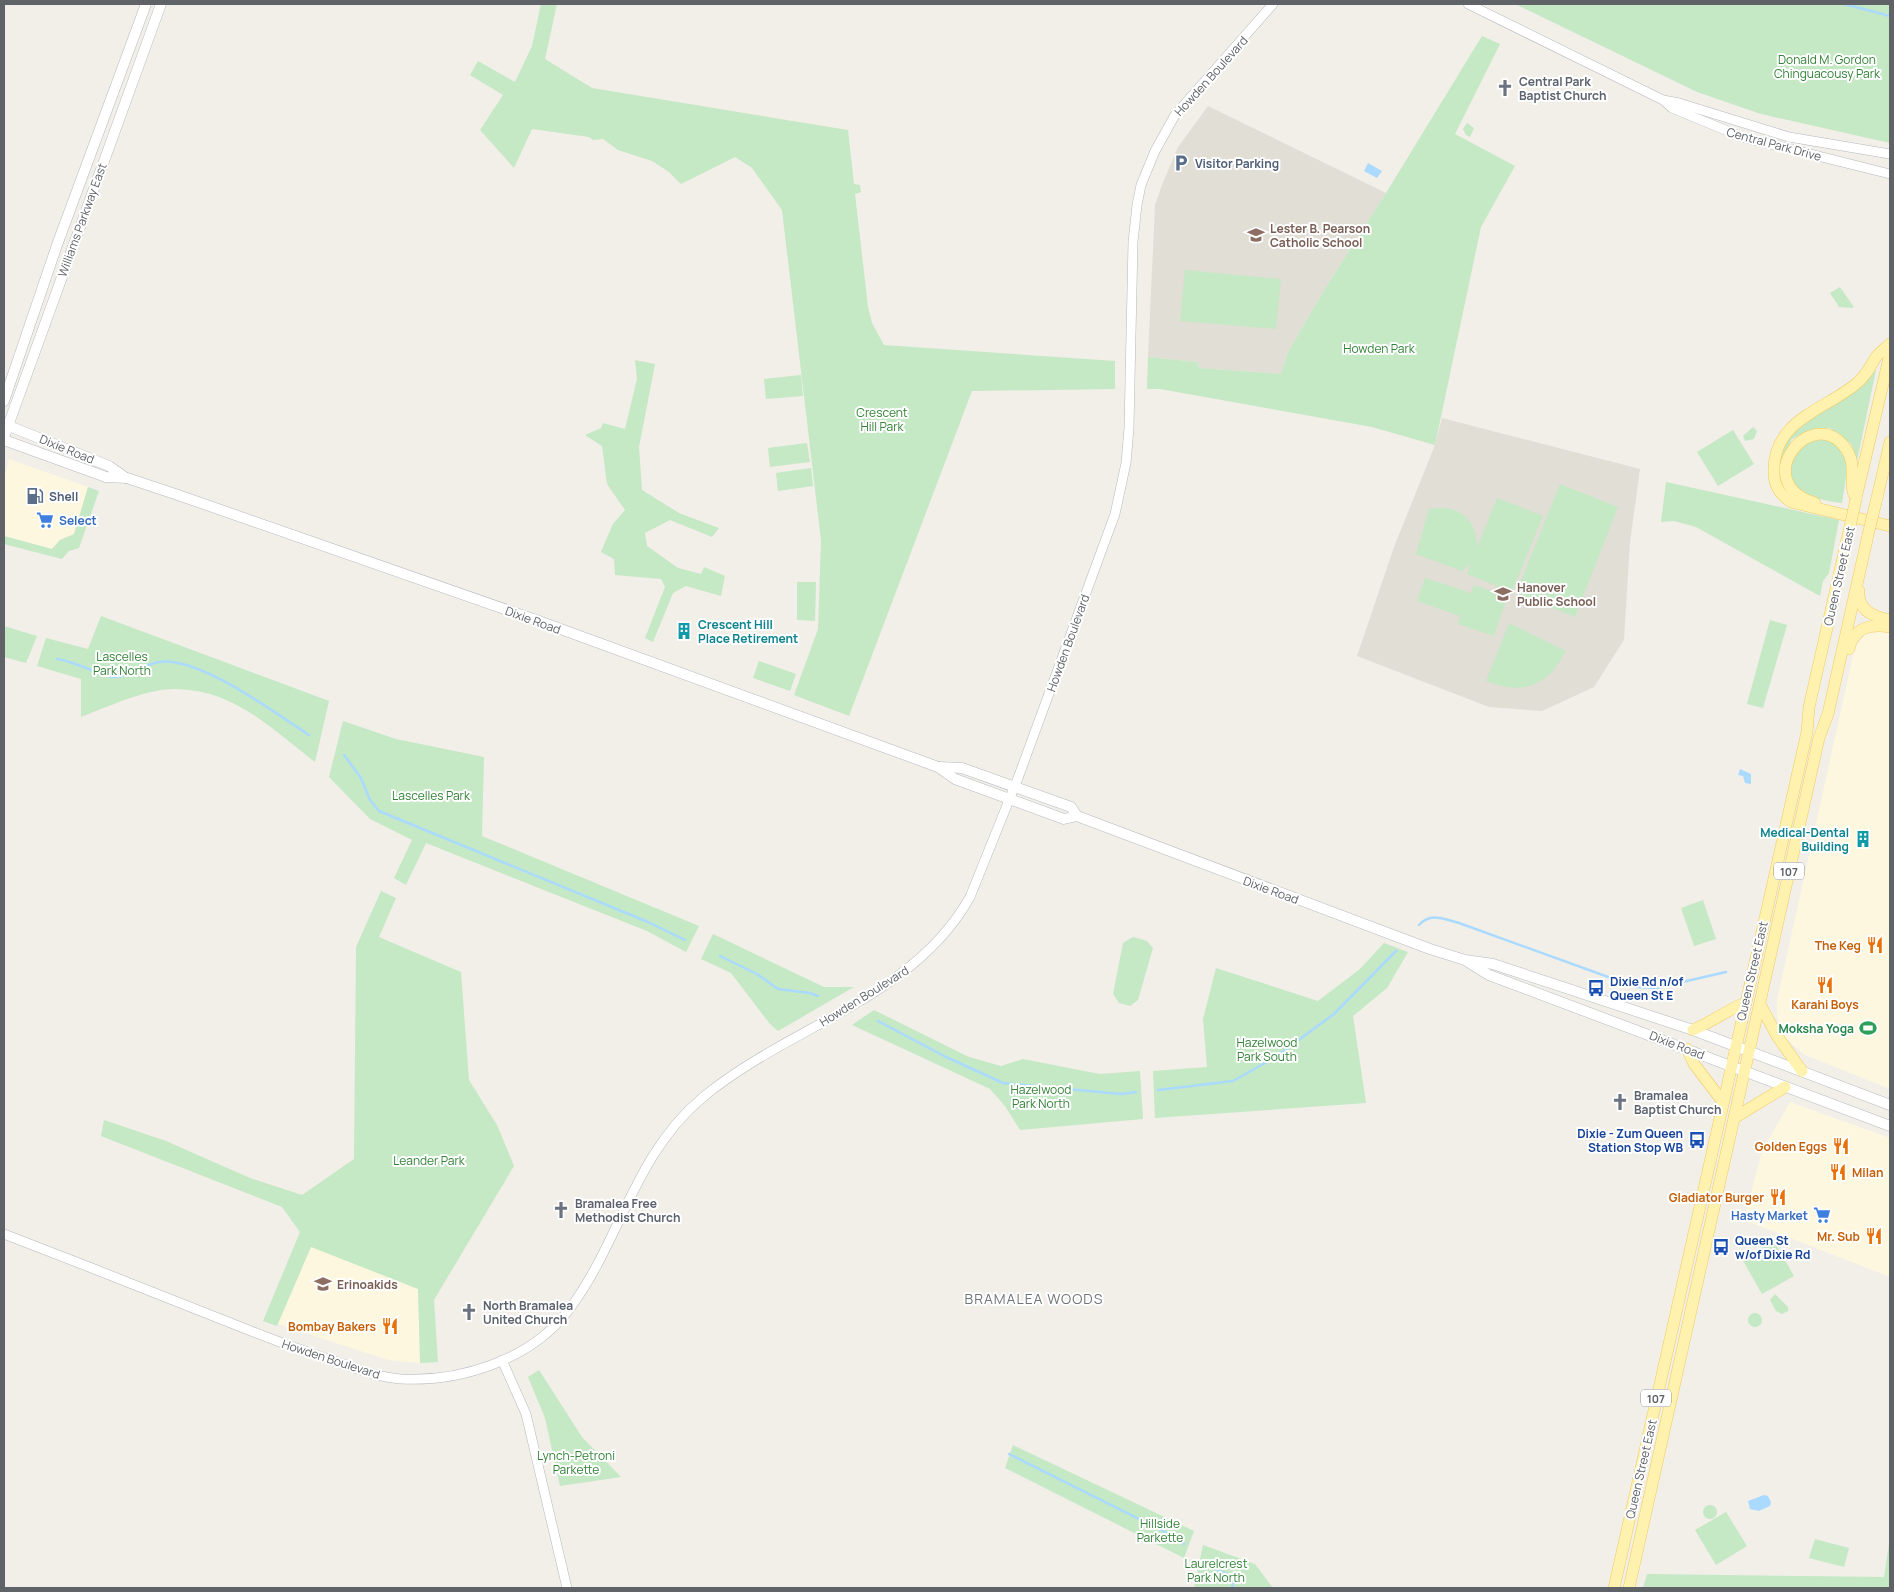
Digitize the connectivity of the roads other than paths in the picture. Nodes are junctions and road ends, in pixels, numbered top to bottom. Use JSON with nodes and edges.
{"nodes":[{"id":1,"x":146,"y":4,"type":"edge"},
{"id":2,"x":160,"y":4,"type":"edge"},
{"id":3,"x":1273,"y":4,"type":"edge"},
{"id":4,"x":1468,"y":4,"type":"edge"},
{"id":5,"x":1663,"y":100,"type":"junction"},
{"id":6,"x":1890,"y":154,"type":"edge"},
{"id":7,"x":1890,"y":174,"type":"edge"},
{"id":8,"x":1890,"y":344,"type":"edge"},
{"id":9,"x":1890,"y":354,"type":"edge"},
{"id":10,"x":4,"y":402,"type":"edge"},
{"id":11,"x":6,"y":425,"type":"edge"},
{"id":12,"x":4,"y":439,"type":"edge"},
{"id":13,"x":1890,"y":442,"type":"edge"},
{"id":14,"x":127,"y":478,"type":"junction"},
{"id":15,"x":1856,"y":499,"type":"junction"},
{"id":16,"x":1890,"y":520,"type":"edge"},
{"id":17,"x":1890,"y":526,"type":"edge"},
{"id":18,"x":1864,"y":555,"type":"junction"},
{"id":19,"x":1890,"y":620,"type":"edge"},
{"id":20,"x":1890,"y":627,"type":"edge"},
{"id":21,"x":1828,"y":714,"type":"junction"},
{"id":22,"x":938,"y":767,"type":"junction"},
{"id":23,"x":1014,"y":787,"type":"junction"},
{"id":24,"x":1009,"y":800,"type":"junction"},
{"id":25,"x":1077,"y":816,"type":"junction"},
{"id":26,"x":1465,"y":960,"type":"junction"},
{"id":27,"x":1745,"y":1003,"type":"junction"},
{"id":28,"x":1760,"y":1004,"type":"junction"},
{"id":29,"x":1693,"y":1030,"type":"junction"},
{"id":30,"x":1736,"y":1045,"type":"junction"},
{"id":31,"x":1687,"y":1049,"type":"junction"},
{"id":32,"x":1750,"y":1051,"type":"junction"},
{"id":33,"x":1731,"y":1066,"type":"junction"},
{"id":34,"x":1745,"y":1071,"type":"junction"},
{"id":35,"x":1802,"y":1071,"type":"junction"},
{"id":36,"x":1785,"y":1087,"type":"junction"},
{"id":37,"x":1723,"y":1102,"type":"junction"},
{"id":38,"x":1890,"y":1105,"type":"edge"},
{"id":39,"x":1734,"y":1118,"type":"junction"},
{"id":40,"x":1890,"y":1126,"type":"edge"},
{"id":41,"x":4,"y":1234,"type":"edge"},
{"id":42,"x":502,"y":1360,"type":"junction"},
{"id":43,"x":1646,"y":1445,"type":"junction"},
{"id":44,"x":1652,"y":1484,"type":"junction"},
{"id":45,"x":567,"y":1588,"type":"edge"},
{"id":46,"x":1614,"y":1588,"type":"edge"},
{"id":47,"x":1629,"y":1588,"type":"edge"}],
"edges":[{"from":1,"to":10,"type":"main road","name":"Williams Parkway East"},
{"from":2,"to":11,"type":"main road","name":"Williams Parkway East"},
{"from":3,"to":23,"type":"street","name":"Howden Boulevard"},
{"from":4,"to":5,"type":"street","name":"Central Park Drive"},
{"from":5,"to":6,"type":"street","name":"Central Park Drive"},
{"from":5,"to":7,"type":"street","name":"Central Park Drive"},
{"from":8,"to":17,"type":"main road"},
{"from":9,"to":15,"type":"main road","name":"Queen Street East","number":"107"},
{"from":11,"to":12,"type":"main road","name":"Williams Parkway East"},
{"from":11,"to":14,"type":"main road","name":"Dixie Road"},
{"from":12,"to":14,"type":"main road","name":"Dixie Road"},
{"from":13,"to":18,"type":"main road","name":"Queen Street East","number":"107","bridge":true},
{"from":14,"to":22,"type":"main road","name":"Dixie Road"},
{"from":15,"to":16,"type":"main road"},
{"from":15,"to":27,"type":"main road","name":"Queen Street East","number":"107","bridge":true},
{"from":18,"to":19,"type":"main road"},
{"from":18,"to":21,"type":"main road","name":"Queen Street East","number":"107"},
{"from":20,"to":21,"type":"main road"},
{"from":21,"to":28,"type":"main road","name":"Queen Street East","number":"107"},
{"from":22,"to":23,"type":"main road","name":"Dixie Road"},
{"from":22,"to":24,"type":"main road","name":"Dixie Road"},
{"from":23,"to":24,"type":"street","name":"Howden Boulevard"},
{"from":23,"to":25,"type":"main road","name":"Dixie Road"},
{"from":24,"to":25,"type":"main road","name":"Dixie Road"},
{"from":24,"to":42,"type":"street","name":"Howden Boulevard"},
{"from":25,"to":26,"type":"main road","name":"Dixie Road"},
{"from":26,"to":29,"type":"main road","name":"Dixie Road"},
{"from":26,"to":31,"type":"main road","name":"Dixie Road"},
{"from":27,"to":29,"type":"main road"},
{"from":27,"to":30,"type":"main road","name":"Queen Street East","number":"107"},
{"from":28,"to":32,"type":"main road","name":"Queen Street East","number":"107"},
{"from":28,"to":35,"type":"main road"},
{"from":29,"to":30,"type":"main road","name":"Dixie Road"},
{"from":30,"to":32,"type":"main road","name":"Dixie Road"},
{"from":30,"to":33,"type":"main road","name":"Queen Street East","number":"107"},
{"from":31,"to":33,"type":"main road","name":"Dixie Road"},
{"from":31,"to":37,"type":"main road"},
{"from":32,"to":34,"type":"main road","name":"Queen Street East","number":"107"},
{"from":32,"to":35,"type":"main road","name":"Dixie Road"},
{"from":33,"to":34,"type":"main road","name":"Dixie Road"},
{"from":33,"to":37,"type":"main road","name":"Queen Street East","number":"107"},
{"from":34,"to":36,"type":"main road","name":"Dixie Road"},
{"from":34,"to":39,"type":"main road","name":"Queen Street East","number":"107"},
{"from":35,"to":38,"type":"main road","name":"Dixie Road"},
{"from":36,"to":39,"type":"main road"},
{"from":36,"to":40,"type":"main road","name":"Dixie Road"},
{"from":37,"to":43,"type":"main road","name":"Queen Street East","number":"107"},
{"from":39,"to":44,"type":"main road","name":"Queen Street East","number":"107"},
{"from":41,"to":42,"type":"street","name":"Howden Boulevard"},
{"from":42,"to":45,"type":"street"},
{"from":43,"to":44,"type":"main road"},
{"from":43,"to":46,"type":"main road","name":"Queen Street East","number":"107"},
{"from":44,"to":47,"type":"main road","name":"Queen Street East","number":"107"}]}
